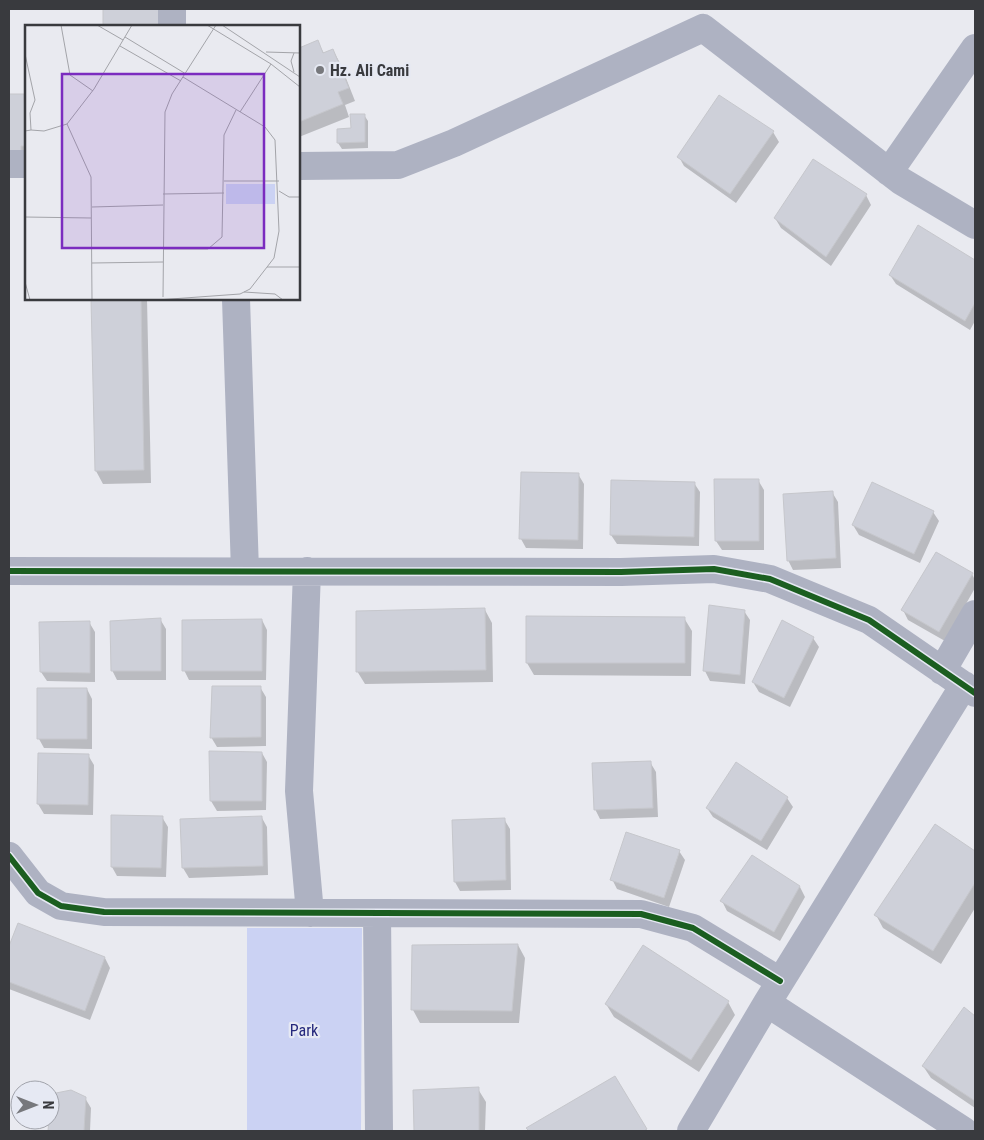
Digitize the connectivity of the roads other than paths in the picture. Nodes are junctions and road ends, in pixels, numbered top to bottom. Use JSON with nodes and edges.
{"nodes":[{"id":1,"x":172,"y":9,"type":"edge"},
{"id":2,"x":698,"y":18,"type":"edge"},
{"id":3,"x":172,"y":25,"type":"edge"},
{"id":4,"x":975,"y":48,"type":"edge"},
{"id":5,"x":9,"y":164,"type":"edge"},
{"id":6,"x":25,"y":164,"type":"edge"},
{"id":7,"x":300,"y":166,"type":"edge"},
{"id":8,"x":889,"y":172,"type":"junction"},
{"id":9,"x":975,"y":225,"type":"edge"},
{"id":10,"x":236,"y":300,"type":"edge"},
{"id":11,"x":9,"y":571,"type":"edge"},
{"id":12,"x":245,"y":571,"type":"junction"},
{"id":13,"x":307,"y":571,"type":"junction"},
{"id":14,"x":975,"y":614,"type":"edge"},
{"id":15,"x":961,"y":683,"type":"edge"},
{"id":16,"x":9,"y":856,"type":"edge"},
{"id":17,"x":310,"y":913,"type":"junction"},
{"id":18,"x":377,"y":913,"type":"junction"},
{"id":19,"x":774,"y":992,"type":"junction"},
{"id":20,"x":379,"y":1131,"type":"edge"},
{"id":21,"x":691,"y":1131,"type":"edge"},
{"id":22,"x":964,"y":1131,"type":"edge"}],
"edges":[{"from":1,"to":3,"type":"street"},
{"from":2,"to":7,"type":"street"},
{"from":2,"to":8,"type":"street"},
{"from":4,"to":8,"type":"street"},
{"from":5,"to":6,"type":"street"},
{"from":8,"to":9,"type":"street"},
{"from":10,"to":12,"type":"street"},
{"from":11,"to":12,"type":"street"},
{"from":12,"to":13,"type":"street"},
{"from":13,"to":15,"type":"street"},
{"from":13,"to":17,"type":"street"},
{"from":14,"to":15,"type":"street"},
{"from":15,"to":19,"type":"street"},
{"from":16,"to":17,"type":"street"},
{"from":17,"to":18,"type":"street"},
{"from":18,"to":19,"type":"street"},
{"from":18,"to":20,"type":"street"},
{"from":19,"to":21,"type":"street"},
{"from":19,"to":22,"type":"street"}]}
